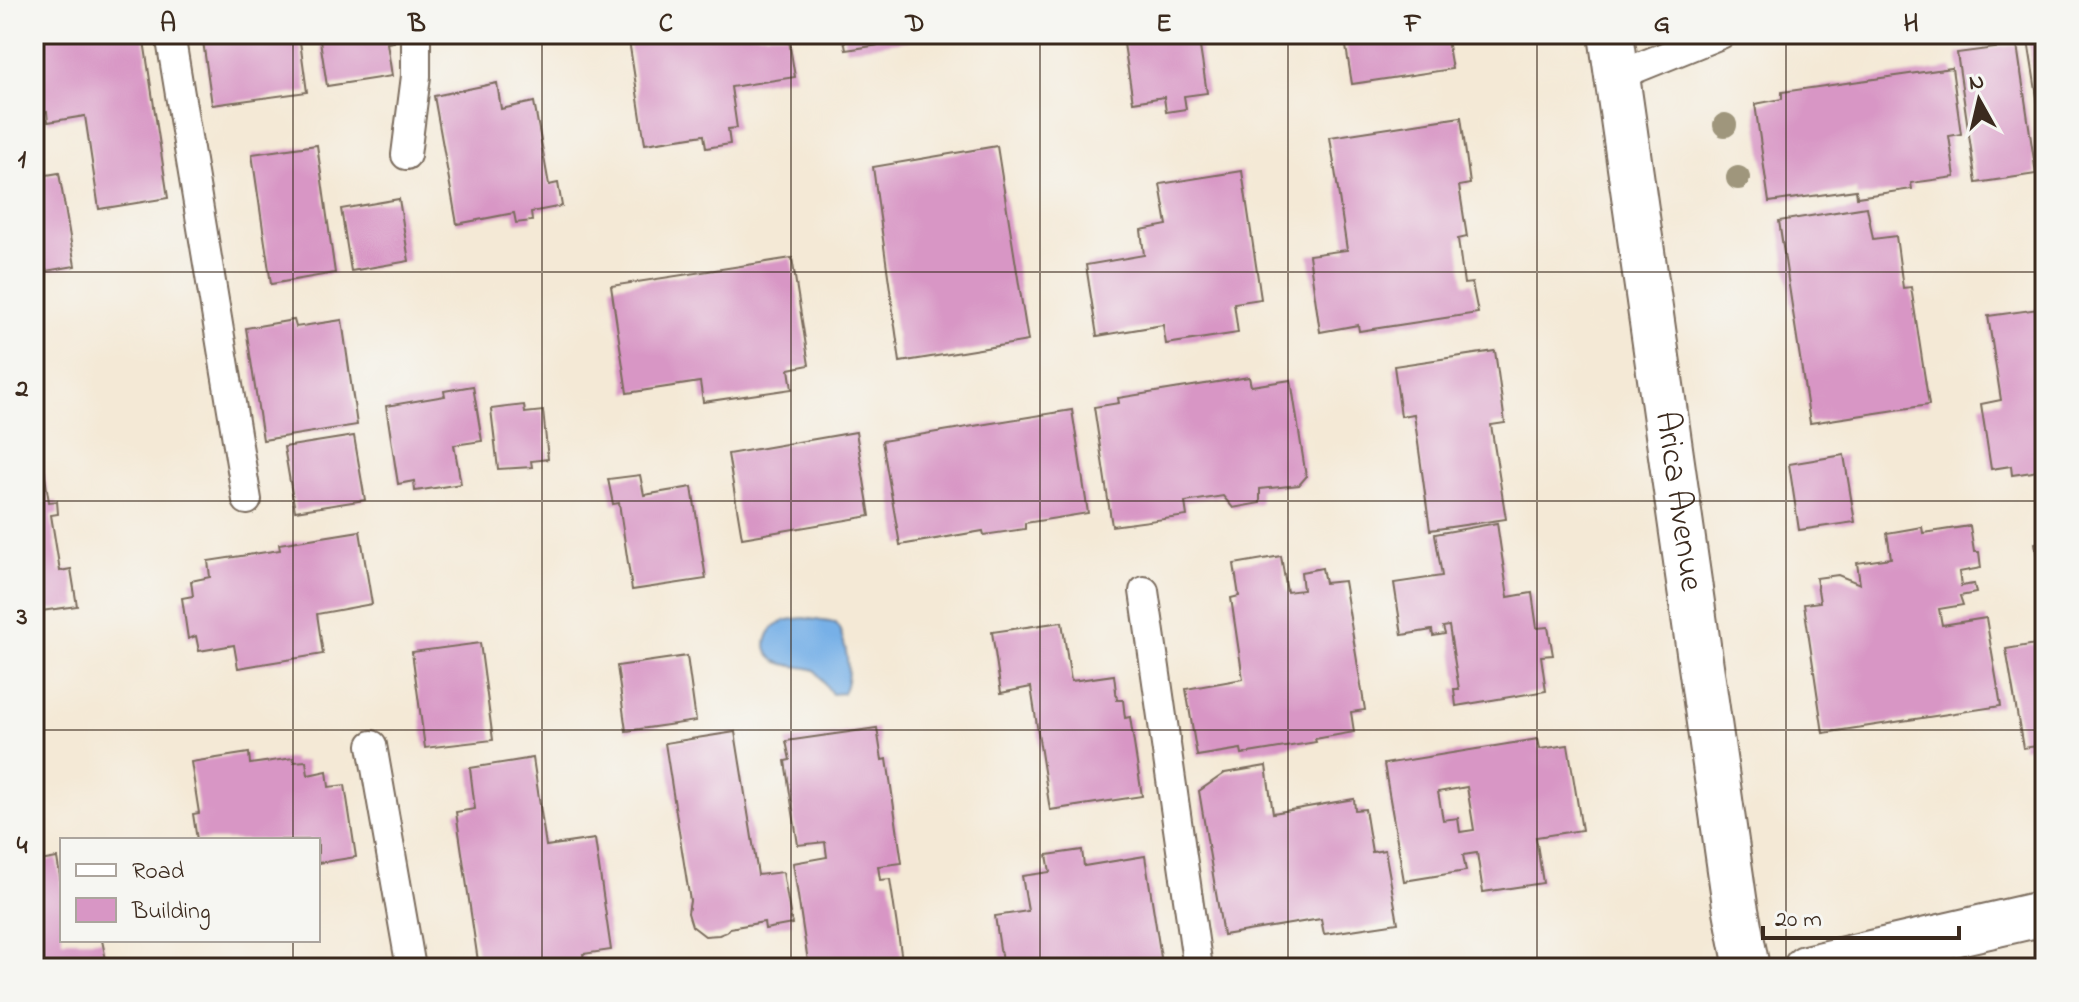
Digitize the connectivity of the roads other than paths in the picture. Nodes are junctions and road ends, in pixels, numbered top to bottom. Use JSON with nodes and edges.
{"nodes":[{"id":1,"x":170,"y":34,"type":"edge"},
{"id":2,"x":416,"y":34,"type":"edge"},
{"id":3,"x":1721,"y":34,"type":"edge"},
{"id":4,"x":1614,"y":55,"type":"edge"},
{"id":5,"x":406,"y":155,"type":"dead end"},
{"id":6,"x":247,"y":500,"type":"dead end"},
{"id":7,"x":1144,"y":591,"type":"dead end"},
{"id":8,"x":372,"y":745,"type":"dead end"},
{"id":9,"x":2045,"y":913,"type":"edge"},
{"id":10,"x":411,"y":968,"type":"edge"},
{"id":11,"x":1198,"y":968,"type":"edge"},
{"id":12,"x":1747,"y":968,"type":"edge"},
{"id":13,"x":1806,"y":968,"type":"edge"}],
"edges":[{"from":1,"to":6,"type":"lane"},
{"from":2,"to":5,"type":"lane"},
{"from":3,"to":4,"type":"lane"},
{"from":4,"to":12,"type":"street","name":"Arica Avenue"},
{"from":7,"to":11,"type":"lane"},
{"from":8,"to":10,"type":"lane"},
{"from":9,"to":13,"type":"street"}]}
